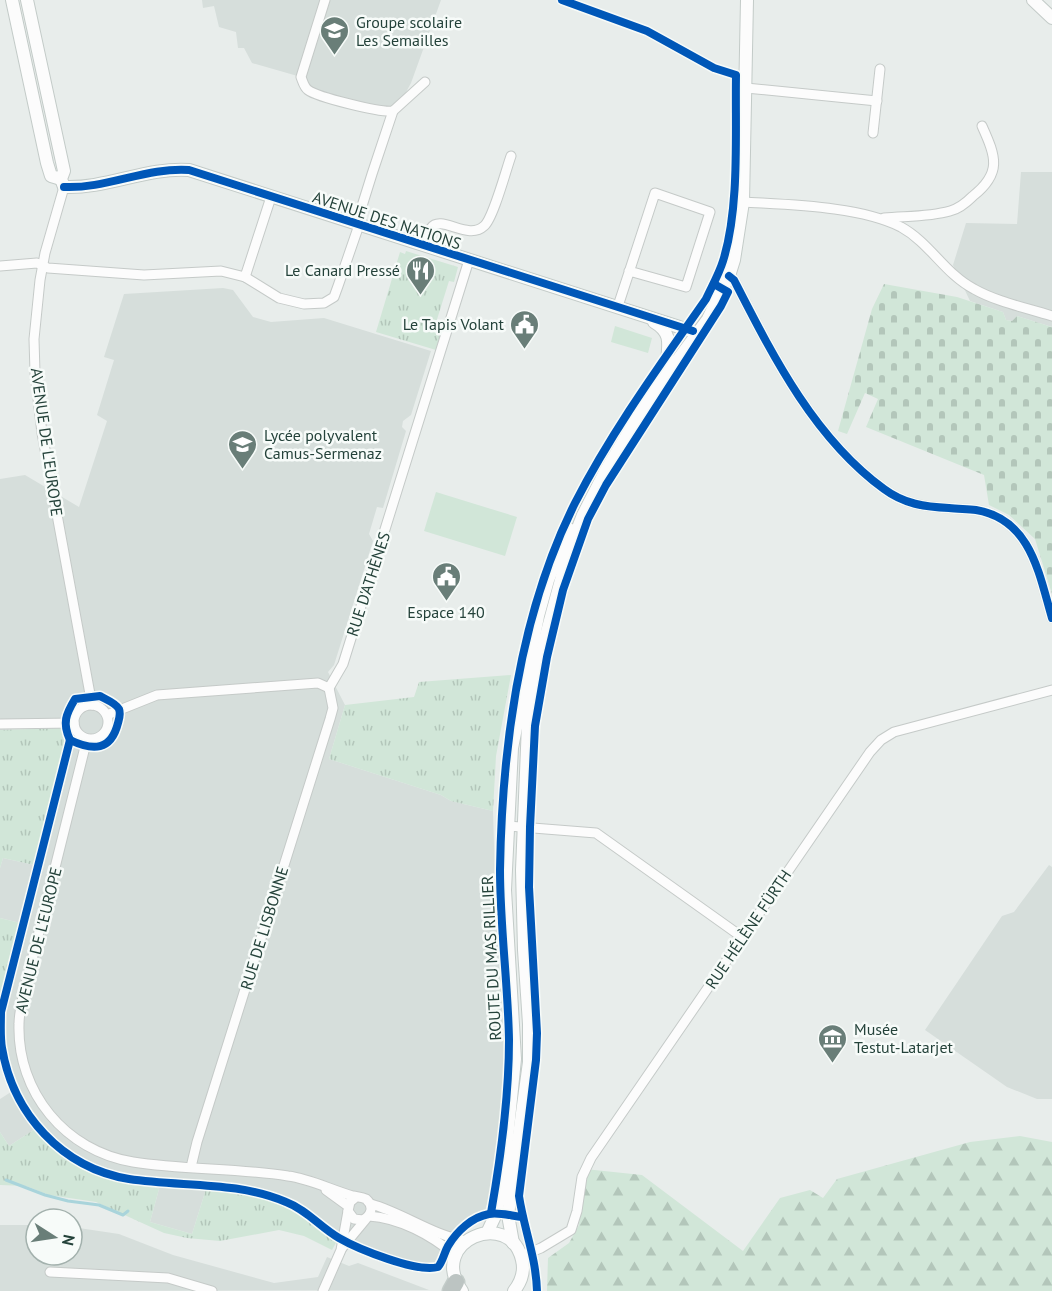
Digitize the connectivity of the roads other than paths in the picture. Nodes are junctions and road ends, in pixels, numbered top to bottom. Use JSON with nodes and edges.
{"nodes":[{"id":1,"x":12,"y":0,"type":"edge"},
{"id":2,"x":27,"y":0,"type":"edge"},
{"id":3,"x":325,"y":0,"type":"edge"},
{"id":4,"x":747,"y":0,"type":"edge"},
{"id":5,"x":1033,"y":0,"type":"edge"},
{"id":6,"x":1052,"y":18,"type":"edge"},
{"id":7,"x":880,"y":69,"type":"dead end"},
{"id":8,"x":426,"y":82,"type":"dead end"},
{"id":9,"x":746,"y":88,"type":"junction"},
{"id":10,"x":877,"y":100,"type":"junction"},
{"id":11,"x":393,"y":111,"type":"junction"},
{"id":12,"x":982,"y":126,"type":"dead end"},
{"id":13,"x":873,"y":133,"type":"dead end"},
{"id":14,"x":511,"y":156,"type":"dead end"},
{"id":15,"x":62,"y":183,"type":"junction"},
{"id":16,"x":271,"y":197,"type":"junction"},
{"id":17,"x":743,"y":202,"type":"junction"},
{"id":18,"x":880,"y":218,"type":"junction"},
{"id":19,"x":359,"y":225,"type":"junction"},
{"id":20,"x":425,"y":246,"type":"junction"},
{"id":21,"x":469,"y":260,"type":"junction"},
{"id":22,"x":0,"y":266,"type":"edge"},
{"id":23,"x":43,"y":266,"type":"junction"},
{"id":24,"x":629,"y":272,"type":"junction"},
{"id":25,"x":729,"y":276,"type":"junction"},
{"id":26,"x":245,"y":277,"type":"junction"},
{"id":27,"x":618,"y":306,"type":"junction"},
{"id":28,"x":642,"y":315,"type":"junction"},
{"id":29,"x":1052,"y":316,"type":"edge"},
{"id":30,"x":694,"y":331,"type":"junction"},
{"id":31,"x":667,"y":361,"type":"junction"},
{"id":32,"x":1052,"y":618,"type":"edge"},
{"id":33,"x":329,"y":688,"type":"junction"},
{"id":34,"x":1052,"y":690,"type":"edge"},
{"id":35,"x":92,"y":705,"type":"junction"},
{"id":36,"x":107,"y":715,"type":"junction"},
{"id":37,"x":74,"y":723,"type":"junction"},
{"id":38,"x":0,"y":724,"type":"edge"},
{"id":39,"x":87,"y":739,"type":"junction"},
{"id":40,"x":507,"y":826,"type":"junction"},
{"id":41,"x":524,"y":826,"type":"junction"},
{"id":42,"x":742,"y":937,"type":"junction"},
{"id":43,"x":191,"y":1167,"type":"junction"},
{"id":44,"x":309,"y":1180,"type":"junction"},
{"id":45,"x":356,"y":1197,"type":"junction"},
{"id":46,"x":371,"y":1204,"type":"junction"},
{"id":47,"x":348,"y":1209,"type":"junction"},
{"id":48,"x":368,"y":1218,"type":"junction"},
{"id":49,"x":487,"y":1233,"type":"junction"},
{"id":50,"x":466,"y":1241,"type":"junction"},
{"id":51,"x":513,"y":1243,"type":"junction"},
{"id":52,"x":341,"y":1250,"type":"junction"},
{"id":53,"x":455,"y":1255,"type":"junction"},
{"id":54,"x":521,"y":1256,"type":"junction"},
{"id":55,"x":50,"y":1272,"type":"dead end"},
{"id":56,"x":456,"y":1288,"type":"edge"},
{"id":57,"x":212,"y":1291,"type":"edge"},
{"id":58,"x":323,"y":1291,"type":"edge"},
{"id":59,"x":515,"y":1291,"type":"edge"}],
"edges":[{"from":1,"to":15,"type":"main road"},
{"from":2,"to":15,"type":"main road","name":"AVENUE DE L'EUROPE"},
{"from":3,"to":11,"type":"street"},
{"from":4,"to":9,"type":"main road","name":"ROUTE DU MAS RILLIER"},
{"from":5,"to":6,"type":"main road"},
{"from":7,"to":10,"type":"street"},
{"from":8,"to":11,"type":"street"},
{"from":9,"to":10,"type":"street"},
{"from":9,"to":17,"type":"main road","name":"ROUTE DU MAS RILLIER"},
{"from":10,"to":13,"type":"street"},
{"from":11,"to":19,"type":"street"},
{"from":12,"to":18,"type":"street"},
{"from":14,"to":20,"type":"street"},
{"from":15,"to":16,"type":"main road","name":"AVENUE DES NATIONS"},
{"from":15,"to":23,"type":"street","name":"AVENUE DE L'EUROPE"},
{"from":16,"to":19,"type":"main road","name":"AVENUE DES NATIONS"},
{"from":16,"to":26,"type":"street"},
{"from":17,"to":18,"type":"street"},
{"from":17,"to":25,"type":"main road","name":"ROUTE DU MAS RILLIER"},
{"from":18,"to":29,"type":"street"},
{"from":19,"to":20,"type":"main road","name":"AVENUE DES NATIONS"},
{"from":19,"to":26,"type":"street"},
{"from":20,"to":21,"type":"main road","name":"AVENUE DES NATIONS"},
{"from":21,"to":27,"type":"main road","name":"AVENUE DES NATIONS"},
{"from":21,"to":33,"type":"street","name":"RUE D'ATHÈNES"},
{"from":22,"to":23,"type":"street"},
{"from":23,"to":26,"type":"street"},
{"from":23,"to":35,"type":"street","name":"AVENUE DE L'EUROPE"},
{"from":24,"to":24,"type":"street"},
{"from":24,"to":27,"type":"street"},
{"from":25,"to":30,"type":"main road","name":"ROUTE DU MAS RILLIER"},
{"from":25,"to":32,"type":"street"},
{"from":27,"to":28,"type":"main road","name":"AVENUE DES NATIONS"},
{"from":28,"to":30,"type":"main road","name":"AVENUE DES NATIONS"},
{"from":28,"to":31,"type":"main road","name":"AVENUE DES NATIONS"},
{"from":30,"to":31,"type":"main road","name":"ROUTE DU MAS RILLIER"},
{"from":30,"to":41,"type":"main road","name":"ROUTE DU MAS RILLIER"},
{"from":31,"to":40,"type":"main road","name":"ROUTE DU MAS RILLIER"},
{"from":33,"to":36,"type":"street"},
{"from":33,"to":43,"type":"street","name":"RUE DE LISBONNE"},
{"from":34,"to":42,"type":"street","name":"RUE HÉLÈNE FÜRTH"},
{"from":35,"to":36,"type":"street"},
{"from":35,"to":37,"type":"street"},
{"from":36,"to":39,"type":"street"},
{"from":37,"to":38,"type":"street"},
{"from":37,"to":39,"type":"street"},
{"from":39,"to":43,"type":"street","name":"AVENUE DE L'EUROPE"},
{"from":40,"to":41,"type":"street"},
{"from":40,"to":49,"type":"main road","name":"ROUTE DU MAS RILLIER"},
{"from":41,"to":42,"type":"street"},
{"from":41,"to":51,"type":"main road","name":"ROUTE DU MAS RILLIER"},
{"from":42,"to":54,"type":"street","name":"RUE HÉLÈNE FÜRTH"},
{"from":43,"to":44,"type":"street","name":"AVENUE DE L'EUROPE"},
{"from":44,"to":45,"type":"street","name":"AVENUE DE L'EUROPE"},
{"from":44,"to":47,"type":"street","name":"AVENUE DE L'EUROPE"},
{"from":45,"to":46,"type":"street"},
{"from":45,"to":47,"type":"street"},
{"from":46,"to":48,"type":"street"},
{"from":46,"to":50,"type":"street"},
{"from":47,"to":48,"type":"street"},
{"from":47,"to":52,"type":"street"},
{"from":48,"to":52,"type":"street"},
{"from":48,"to":53,"type":"street"},
{"from":49,"to":50,"type":"main road"},
{"from":49,"to":51,"type":"main road"},
{"from":50,"to":53,"type":"main road"},
{"from":51,"to":54,"type":"main road"},
{"from":52,"to":58,"type":"street"},
{"from":53,"to":56,"type":"main road"},
{"from":54,"to":59,"type":"main road"},
{"from":55,"to":57,"type":"street"}]}
